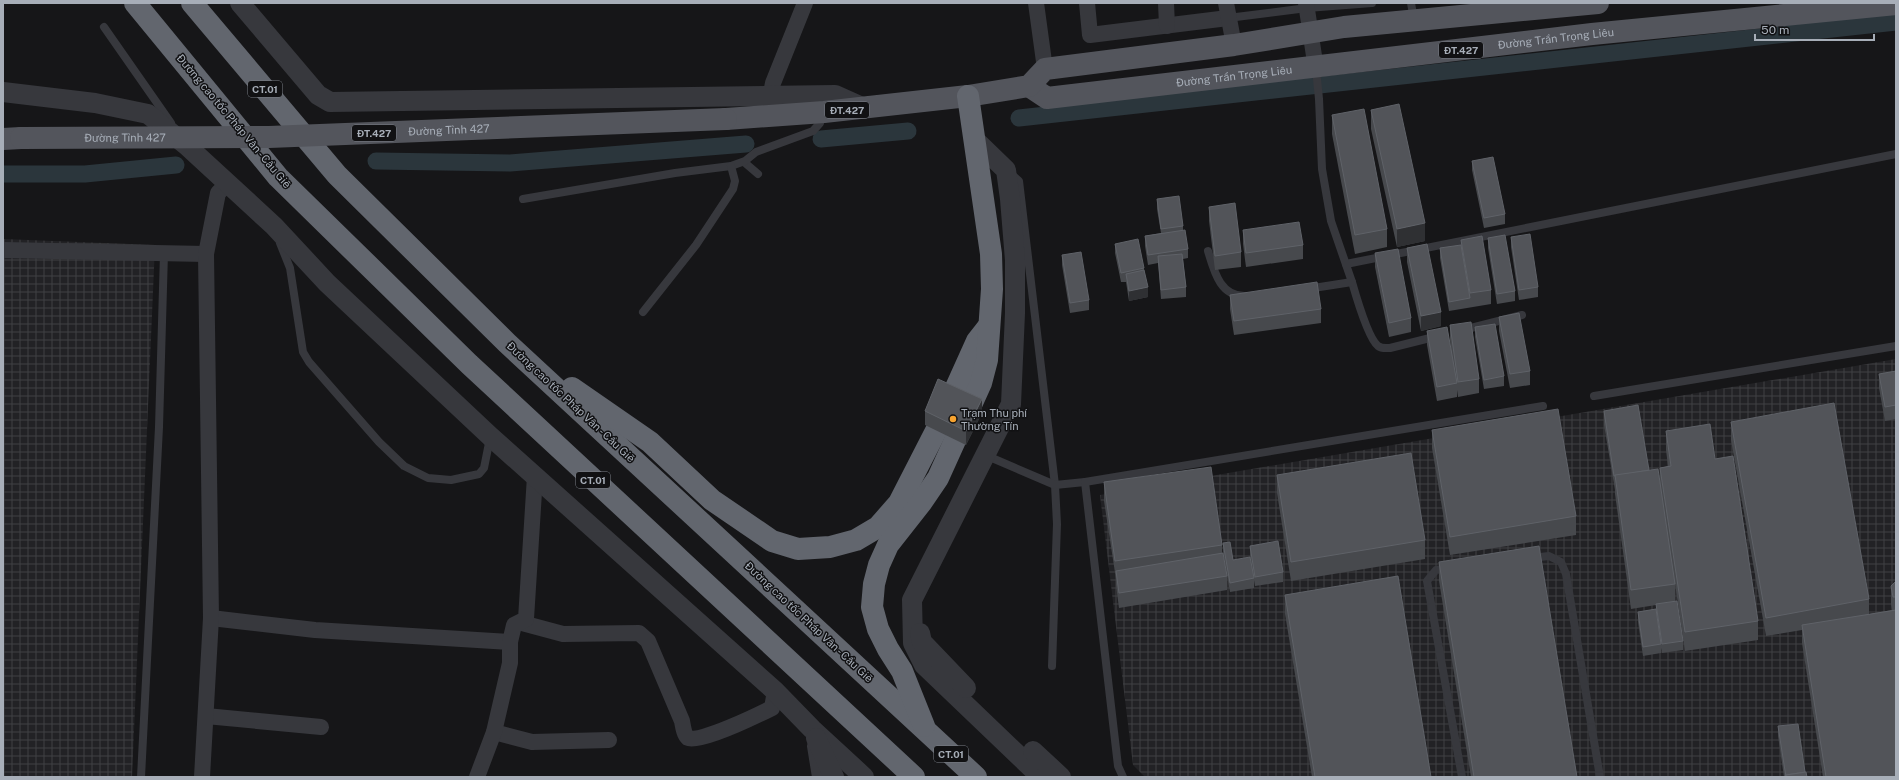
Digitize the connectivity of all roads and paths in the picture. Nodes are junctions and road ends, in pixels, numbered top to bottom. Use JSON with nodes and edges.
{"nodes":[{"id":1,"x":135,"y":3,"type":"edge"},
{"id":2,"x":192,"y":3,"type":"edge"},
{"id":3,"x":240,"y":3,"type":"edge"},
{"id":4,"x":805,"y":3,"type":"edge"},
{"id":5,"x":1036,"y":3,"type":"edge"},
{"id":6,"x":1087,"y":3,"type":"edge"},
{"id":7,"x":1166,"y":3,"type":"edge"},
{"id":8,"x":1372,"y":3,"type":"edge"},
{"id":9,"x":1598,"y":3,"type":"edge"},
{"id":10,"x":1896,"y":4,"type":"edge"},
{"id":11,"x":1307,"y":6,"type":"edge"},
{"id":12,"x":1227,"y":11,"type":"edge"},
{"id":13,"x":1412,"y":12,"type":"edge"},
{"id":14,"x":1167,"y":26,"type":"junction"},
{"id":15,"x":104,"y":27,"type":"dead end"},
{"id":16,"x":1312,"y":32,"type":"junction"},
{"id":17,"x":1234,"y":45,"type":"junction"},
{"id":18,"x":1045,"y":68,"type":"junction"},
{"id":19,"x":1316,"y":68,"type":"junction"},
{"id":20,"x":1030,"y":86,"type":"junction"},
{"id":21,"x":3,"y":92,"type":"edge"},
{"id":22,"x":775,"y":96,"type":"junction"},
{"id":23,"x":968,"y":96,"type":"junction"},
{"id":24,"x":864,"y":108,"type":"junction"},
{"id":25,"x":824,"y":112,"type":"junction"},
{"id":26,"x":12,"y":138,"type":"edge"},
{"id":27,"x":974,"y":140,"type":"junction"},
{"id":28,"x":186,"y":145,"type":"junction"},
{"id":29,"x":1896,"y":154,"type":"edge"},
{"id":30,"x":744,"y":161,"type":"junction"},
{"id":31,"x":731,"y":166,"type":"junction"},
{"id":32,"x":1006,"y":170,"type":"junction"},
{"id":33,"x":758,"y":174,"type":"dead end"},
{"id":34,"x":227,"y":184,"type":"junction"},
{"id":35,"x":523,"y":199,"type":"dead end"},
{"id":36,"x":274,"y":226,"type":"junction"},
{"id":37,"x":3,"y":250,"type":"edge"},
{"id":38,"x":1208,"y":251,"type":"dead end"},
{"id":39,"x":164,"y":253,"type":"junction"},
{"id":40,"x":206,"y":254,"type":"junction"},
{"id":41,"x":1346,"y":264,"type":"junction"},
{"id":42,"x":1352,"y":282,"type":"junction"},
{"id":43,"x":1299,"y":290,"type":"edge"},
{"id":44,"x":1254,"y":295,"type":"edge"},
{"id":45,"x":643,"y":312,"type":"dead end"},
{"id":46,"x":1522,"y":315,"type":"dead end"},
{"id":47,"x":988,"y":326,"type":"junction"},
{"id":48,"x":507,"y":343,"type":"junction"},
{"id":49,"x":1896,"y":346,"type":"edge"},
{"id":50,"x":1594,"y":396,"type":"dead end"},
{"id":51,"x":1542,"y":406,"type":"dead end"},
{"id":52,"x":491,"y":437,"type":"junction"},
{"id":53,"x":985,"y":455,"type":"junction"},
{"id":54,"x":535,"y":476,"type":"junction"},
{"id":55,"x":1085,"y":482,"type":"junction"},
{"id":56,"x":1055,"y":484,"type":"junction"},
{"id":57,"x":1526,"y":559,"type":"edge"},
{"id":58,"x":1458,"y":566,"type":"edge"},
{"id":59,"x":912,"y":600,"type":"junction"},
{"id":60,"x":211,"y":618,"type":"junction"},
{"id":61,"x":522,"y":622,"type":"junction"},
{"id":62,"x":510,"y":642,"type":"junction"},
{"id":63,"x":1052,"y":666,"type":"dead end"},
{"id":64,"x":775,"y":691,"type":"junction"},
{"id":65,"x":206,"y":716,"type":"junction"},
{"id":66,"x":321,"y":727,"type":"dead end"},
{"id":67,"x":812,"y":728,"type":"junction"},
{"id":68,"x":926,"y":731,"type":"junction"},
{"id":69,"x":494,"y":732,"type":"junction"},
{"id":70,"x":609,"y":740,"type":"dead end"},
{"id":71,"x":141,"y":777,"type":"edge"},
{"id":72,"x":202,"y":777,"type":"edge"},
{"id":73,"x":478,"y":777,"type":"edge"},
{"id":74,"x":820,"y":777,"type":"edge"},
{"id":75,"x":834,"y":777,"type":"edge"},
{"id":76,"x":864,"y":777,"type":"edge"},
{"id":77,"x":914,"y":777,"type":"edge"},
{"id":78,"x":976,"y":777,"type":"edge"},
{"id":79,"x":1041,"y":777,"type":"edge"},
{"id":80,"x":1060,"y":777,"type":"edge"},
{"id":81,"x":1123,"y":777,"type":"edge"},
{"id":82,"x":1462,"y":777,"type":"edge"},
{"id":83,"x":1600,"y":777,"type":"edge"}],
"edges":[{"from":1,"to":77,"type":"highway","name":"Đường cao tốc Pháp Vân - Cầu Giẽ","number":"CT.01"},
{"from":2,"to":48,"type":"highway","name":"Đường cao tốc Pháp Vân - Cầu Giẽ","number":"CT.01"},
{"from":3,"to":22,"type":"street"},
{"from":4,"to":22,"type":"street"},
{"from":5,"to":18,"type":"street"},
{"from":6,"to":14,"type":"street"},
{"from":7,"to":14,"type":"street"},
{"from":8,"to":11,"type":"lane"},
{"from":9,"to":13,"type":"main road"},
{"from":10,"to":19,"type":"main road","name":"Đường Trần Trọng Liêu","number":"ĐT.427"},
{"from":11,"to":12,"type":"lane"},
{"from":11,"to":16,"type":"street"},
{"from":12,"to":14,"type":"street"},
{"from":12,"to":17,"type":"street"},
{"from":13,"to":16,"type":"main road"},
{"from":15,"to":28,"type":"lane"},
{"from":16,"to":17,"type":"main road"},
{"from":16,"to":19,"type":"street"},
{"from":17,"to":18,"type":"main road"},
{"from":18,"to":20,"type":"main road"},
{"from":19,"to":20,"type":"main road","name":"Đường Trần Trọng Liêu","number":"ĐT.427"},
{"from":19,"to":41,"type":"lane"},
{"from":20,"to":23,"type":"main road","number":"ĐT.427"},
{"from":21,"to":28,"type":"street"},
{"from":22,"to":24,"type":"street"},
{"from":23,"to":24,"type":"main road","number":"ĐT.427"},
{"from":23,"to":27,"type":"highway"},
{"from":24,"to":25,"type":"main road","number":"ĐT.427"},
{"from":25,"to":26,"type":"main road","name":"Đường Tỉnh 427","number":"ĐT.427","bridge":true},
{"from":25,"to":30,"type":"lane"},
{"from":27,"to":32,"type":"street"},
{"from":27,"to":47,"type":"highway"},
{"from":28,"to":34,"type":"street"},
{"from":29,"to":41,"type":"lane"},
{"from":30,"to":31,"type":"lane"},
{"from":30,"to":33,"type":"lane"},
{"from":31,"to":35,"type":"lane"},
{"from":31,"to":45,"type":"lane"},
{"from":32,"to":53,"type":"street"},
{"from":32,"to":56,"type":"lane"},
{"from":34,"to":36,"type":"street"},
{"from":34,"to":40,"type":"street"},
{"from":36,"to":52,"type":"street"},
{"from":36,"to":52,"type":"lane"},
{"from":37,"to":39,"type":"street"},
{"from":38,"to":44,"type":"lane"},
{"from":39,"to":40,"type":"street"},
{"from":39,"to":71,"type":"lane"},
{"from":40,"to":60,"type":"street"},
{"from":41,"to":42,"type":"lane"},
{"from":42,"to":43,"type":"lane"},
{"from":42,"to":46,"type":"lane"},
{"from":47,"to":48,"type":"highway"},
{"from":47,"to":68,"type":"highway"},
{"from":48,"to":68,"type":"highway","name":"Đường cao tốc Pháp Vân - Cầu Giẽ","number":"CT.01"},
{"from":49,"to":50,"type":"lane"},
{"from":51,"to":55,"type":"lane"},
{"from":52,"to":54,"type":"street"},
{"from":53,"to":56,"type":"lane"},
{"from":53,"to":59,"type":"street"},
{"from":54,"to":61,"type":"street"},
{"from":54,"to":64,"type":"street"},
{"from":55,"to":56,"type":"lane"},
{"from":55,"to":81,"type":"lane"},
{"from":56,"to":63,"type":"lane"},
{"from":57,"to":83,"type":"lane"},
{"from":58,"to":82,"type":"lane"},
{"from":59,"to":79,"type":"street"},
{"from":59,"to":80,"type":"street"},
{"from":60,"to":62,"type":"street"},
{"from":60,"to":65,"type":"street"},
{"from":61,"to":62,"type":"street"},
{"from":61,"to":64,"type":"street"},
{"from":62,"to":69,"type":"street"},
{"from":64,"to":67,"type":"street"},
{"from":65,"to":66,"type":"street"},
{"from":65,"to":72,"type":"street"},
{"from":67,"to":74,"type":"street"},
{"from":67,"to":75,"type":"street"},
{"from":67,"to":76,"type":"street"},
{"from":68,"to":78,"type":"highway","name":"Đường cao tốc Pháp Vân - Cầu Giẽ","number":"CT.01"},
{"from":69,"to":70,"type":"street"},
{"from":69,"to":73,"type":"street"}]}
